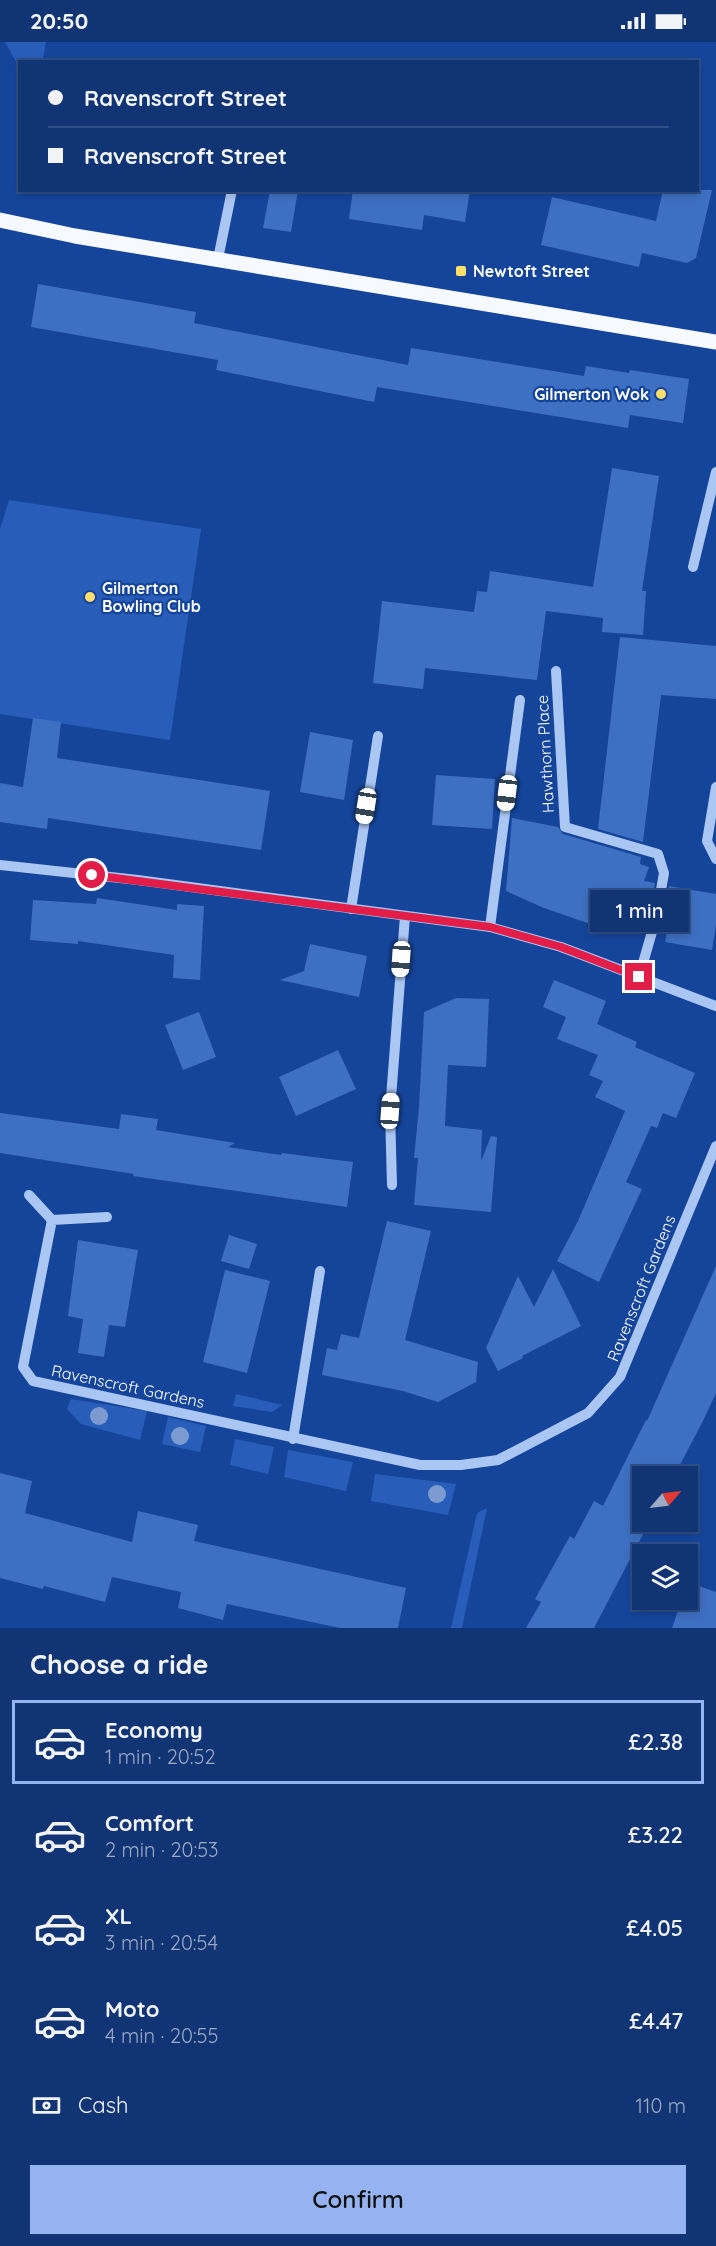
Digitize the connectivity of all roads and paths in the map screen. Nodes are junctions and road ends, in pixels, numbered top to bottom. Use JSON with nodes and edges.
{"nodes":[{"id":1,"x":232,"y":192,"type":"edge"},
{"id":2,"x":0,"y":220,"type":"edge"},
{"id":3,"x":218,"y":259,"type":"junction"},
{"id":4,"x":716,"y":342,"type":"edge"},
{"id":5,"x":716,"y":472,"type":"edge"},
{"id":6,"x":693,"y":567,"type":"dead end"},
{"id":7,"x":556,"y":671,"type":"dead end"},
{"id":8,"x":520,"y":700,"type":"dead end"},
{"id":9,"x":378,"y":736,"type":"dead end"},
{"id":10,"x":716,"y":787,"type":"edge"},
{"id":11,"x":716,"y":859,"type":"edge"},
{"id":12,"x":0,"y":865,"type":"edge"},
{"id":13,"x":351,"y":909,"type":"junction"},
{"id":14,"x":405,"y":916,"type":"junction"},
{"id":15,"x":490,"y":927,"type":"junction"},
{"id":16,"x":639,"y":977,"type":"junction"},
{"id":17,"x":716,"y":1006,"type":"edge"},
{"id":18,"x":716,"y":1146,"type":"edge"},
{"id":19,"x":393,"y":1185,"type":"dead end"},
{"id":20,"x":28,"y":1195,"type":"dead end"},
{"id":21,"x":107,"y":1217,"type":"dead end"},
{"id":22,"x":52,"y":1220,"type":"junction"},
{"id":23,"x":320,"y":1271,"type":"dead end"},
{"id":24,"x":293,"y":1439,"type":"junction"}],
"edges":[{"from":1,"to":3,"type":"street"},
{"from":2,"to":3,"type":"main road"},
{"from":3,"to":4,"type":"main road"},
{"from":5,"to":6,"type":"street"},
{"from":7,"to":16,"type":"street","name":"Hawthorn Place"},
{"from":8,"to":15,"type":"street"},
{"from":9,"to":13,"type":"street"},
{"from":10,"to":11,"type":"street"},
{"from":12,"to":13,"type":"street"},
{"from":13,"to":14,"type":"street"},
{"from":14,"to":15,"type":"street"},
{"from":14,"to":19,"type":"street"},
{"from":15,"to":16,"type":"street"},
{"from":16,"to":17,"type":"street"},
{"from":18,"to":24,"type":"street","name":"Ravenscroft Gardens"},
{"from":20,"to":22,"type":"street"},
{"from":21,"to":22,"type":"street"},
{"from":22,"to":24,"type":"street","name":"Ravenscroft Gardens"},
{"from":23,"to":24,"type":"street"}]}
